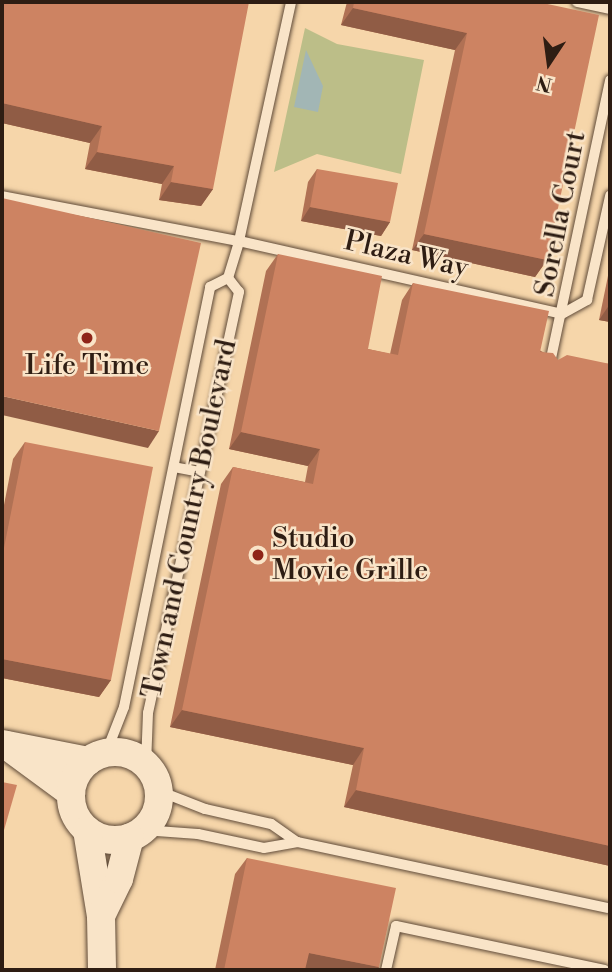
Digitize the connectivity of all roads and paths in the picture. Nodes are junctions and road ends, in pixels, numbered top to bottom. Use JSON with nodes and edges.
{"nodes":[{"id":1,"x":291,"y":2,"type":"edge"},
{"id":2,"x":577,"y":2,"type":"edge"},
{"id":3,"x":610,"y":9,"type":"edge"},
{"id":4,"x":610,"y":80,"type":"edge"},
{"id":5,"x":2,"y":196,"type":"edge"},
{"id":6,"x":610,"y":196,"type":"edge"},
{"id":7,"x":239,"y":241,"type":"junction"},
{"id":8,"x":228,"y":278,"type":"junction"},
{"id":9,"x":562,"y":314,"type":"junction"},
{"id":10,"x":548,"y":370,"type":"edge"},
{"id":11,"x":174,"y":467,"type":"junction"},
{"id":12,"x":200,"y":472,"type":"junction"},
{"id":13,"x":4,"y":744,"type":"edge"},
{"id":14,"x":97,"y":757,"type":"junction"},
{"id":15,"x":146,"y":765,"type":"junction"},
{"id":16,"x":159,"y":791,"type":"junction"},
{"id":17,"x":71,"y":793,"type":"junction"},
{"id":18,"x":88,"y":830,"type":"junction"},
{"id":19,"x":136,"y":834,"type":"junction"},
{"id":20,"x":298,"y":842,"type":"junction"},
{"id":21,"x":610,"y":908,"type":"edge"},
{"id":22,"x":101,"y":916,"type":"junction"},
{"id":23,"x":102,"y":970,"type":"edge"},
{"id":24,"x":386,"y":970,"type":"edge"},
{"id":25,"x":604,"y":970,"type":"edge"}],
"edges":[{"from":1,"to":7,"type":"lane","name":"Town and Country Boulevard"},
{"from":2,"to":3,"type":"lane"},
{"from":4,"to":9,"type":"lane","name":"Sorella Court"},
{"from":5,"to":7,"type":"lane","name":"Plaza Way"},
{"from":6,"to":9,"type":"lane","name":"Sorella Court"},
{"from":7,"to":8,"type":"lane","name":"Town and Country Boulevard"},
{"from":7,"to":9,"type":"lane","name":"Plaza Way"},
{"from":8,"to":11,"type":"lane","name":"Town and Country Boulevard"},
{"from":8,"to":12,"type":"lane","name":"Town and Country Boulevard"},
{"from":9,"to":10,"type":"lane"},
{"from":11,"to":12,"type":"lane"},
{"from":11,"to":14,"type":"lane","name":"Town and Country Boulevard"},
{"from":12,"to":15,"type":"lane","name":"Town and Country Boulevard"},
{"from":13,"to":14,"type":"street"},
{"from":13,"to":17,"type":"street"},
{"from":14,"to":15,"type":"street"},
{"from":14,"to":17,"type":"street","name":"Town and Country Boulevard"},
{"from":15,"to":16,"type":"street","name":"Town and Country Boulevard"},
{"from":16,"to":19,"type":"street"},
{"from":16,"to":20,"type":"lane"},
{"from":17,"to":18,"type":"street"},
{"from":18,"to":19,"type":"street"},
{"from":18,"to":22,"type":"street"},
{"from":19,"to":20,"type":"lane"},
{"from":19,"to":22,"type":"street"},
{"from":20,"to":21,"type":"lane"},
{"from":22,"to":23,"type":"street"},
{"from":24,"to":25,"type":"lane"}]}
